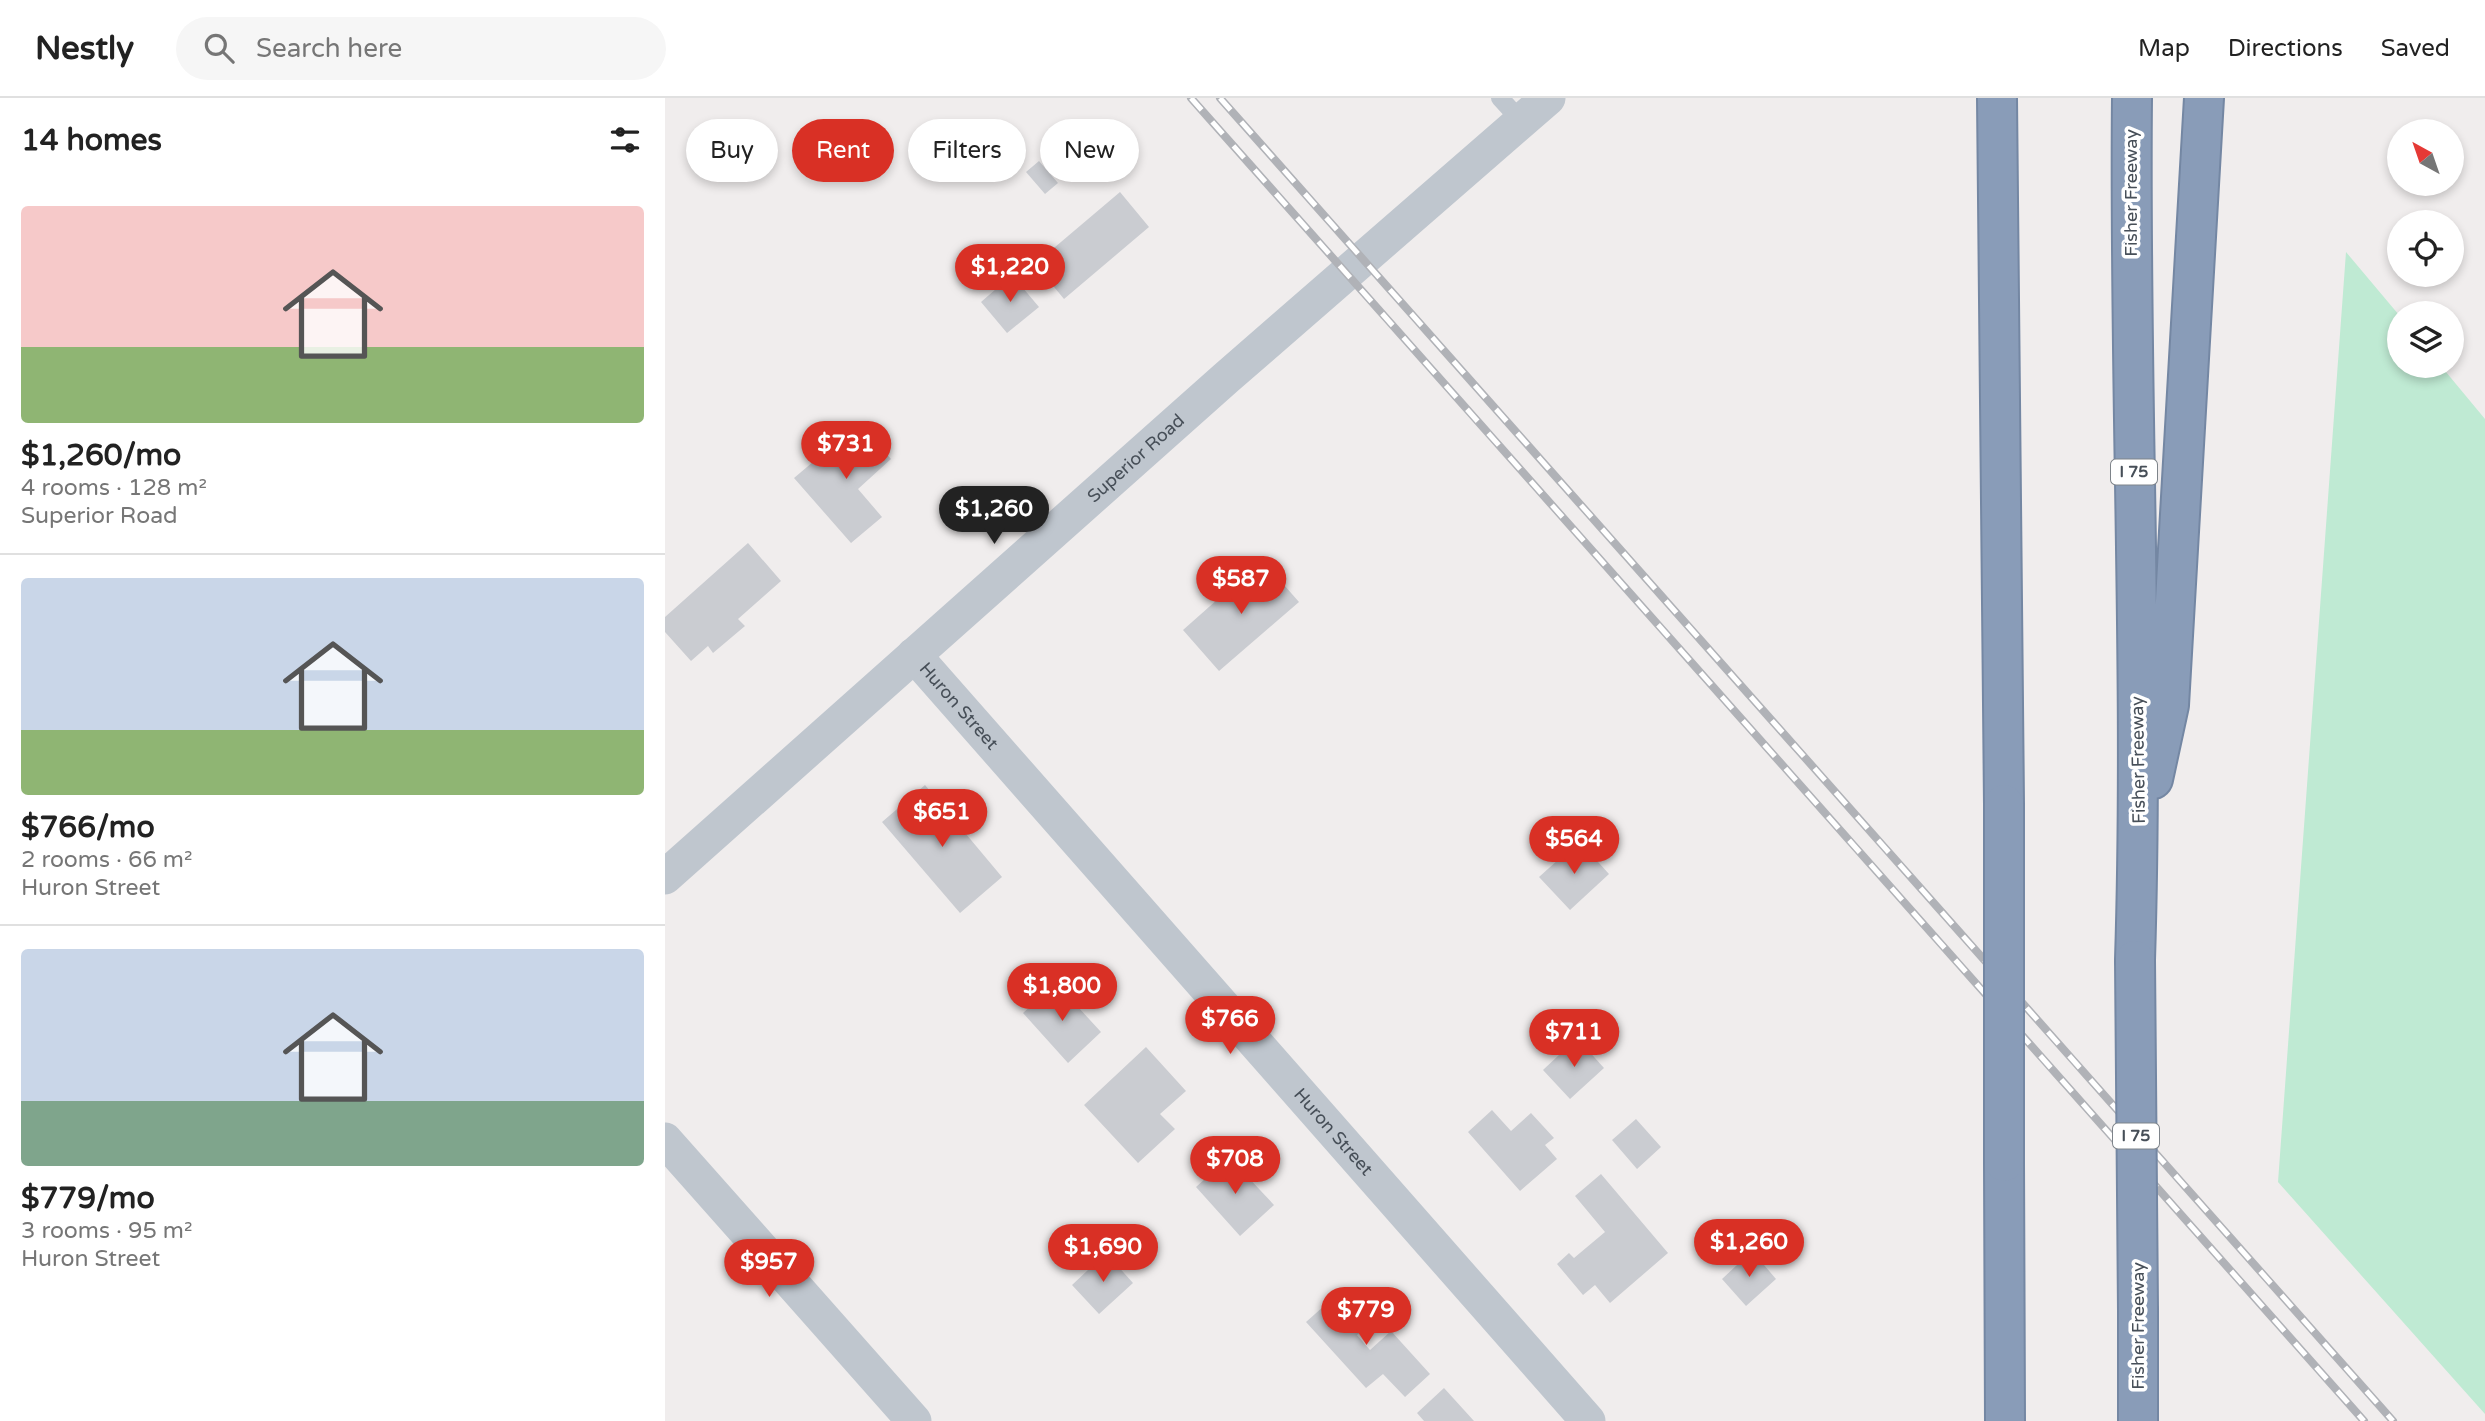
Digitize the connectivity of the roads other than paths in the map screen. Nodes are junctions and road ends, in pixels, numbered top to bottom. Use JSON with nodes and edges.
{"nodes":[{"id":1,"x":1548,"y":98,"type":"edge"},
{"id":2,"x":1997,"y":98,"type":"edge"},
{"id":3,"x":2132,"y":98,"type":"edge"},
{"id":4,"x":2204,"y":98,"type":"edge"},
{"id":5,"x":1511,"y":110,"type":"edge"},
{"id":6,"x":914,"y":655,"type":"junction"},
{"id":7,"x":2139,"y":846,"type":"junction"},
{"id":8,"x":665,"y":877,"type":"edge"},
{"id":9,"x":665,"y":1140,"type":"edge"},
{"id":10,"x":914,"y":1421,"type":"edge"},
{"id":11,"x":1588,"y":1421,"type":"edge"},
{"id":12,"x":2005,"y":1421,"type":"edge"},
{"id":13,"x":2139,"y":1421,"type":"edge"}],
"edges":[{"from":1,"to":5,"type":"street","name":"Superior Road"},
{"from":2,"to":12,"type":"highway","bridge":true},
{"from":3,"to":7,"type":"highway","name":"Fisher Freeway","number":"I 75"},
{"from":4,"to":7,"type":"highway"},
{"from":5,"to":6,"type":"street","name":"Superior Road"},
{"from":6,"to":8,"type":"street","name":"Superior Road"},
{"from":6,"to":11,"type":"street","name":"Huron Street"},
{"from":7,"to":13,"type":"highway","name":"Fisher Freeway","number":"I 75","bridge":true},
{"from":9,"to":10,"type":"street"}]}
